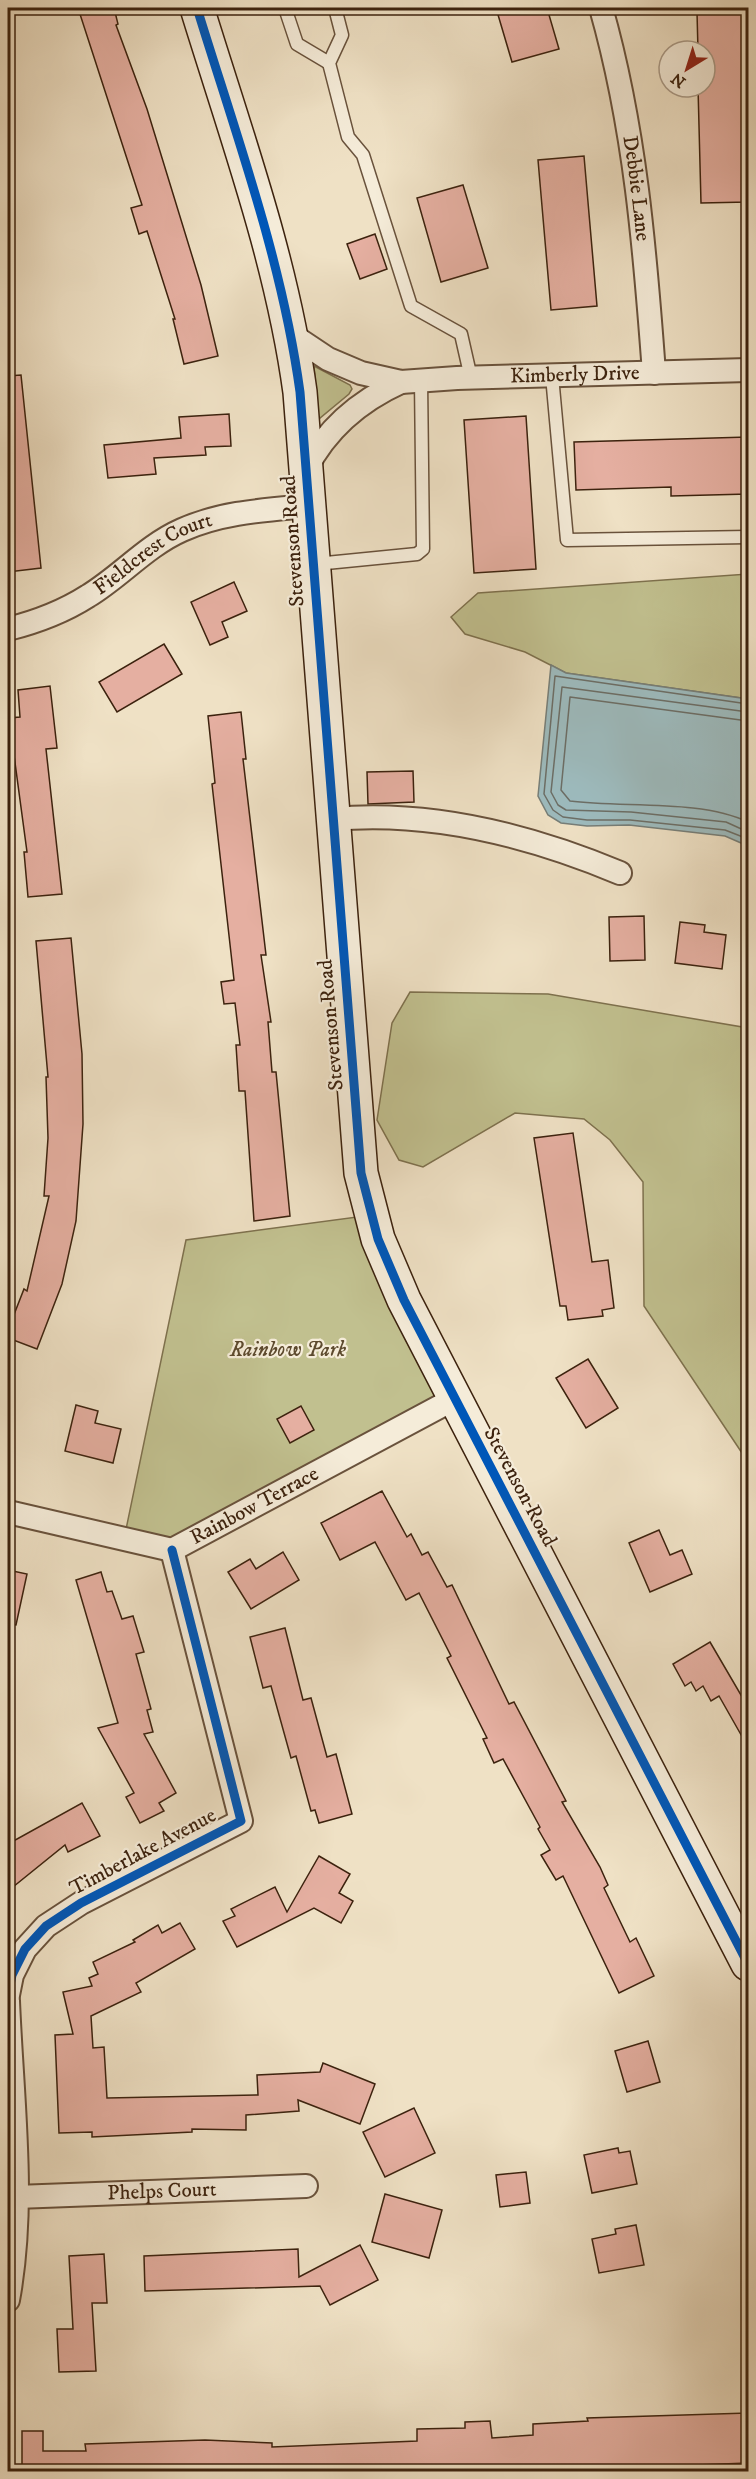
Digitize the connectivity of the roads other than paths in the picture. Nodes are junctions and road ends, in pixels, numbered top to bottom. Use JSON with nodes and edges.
{"nodes":[{"id":1,"x":197,"y":8,"type":"edge"},
{"id":2,"x":285,"y":8,"type":"edge"},
{"id":3,"x":334,"y":8,"type":"edge"},
{"id":4,"x":601,"y":8,"type":"edge"},
{"id":5,"x":329,"y":63,"type":"junction"},
{"id":6,"x":292,"y":335,"type":"junction"},
{"id":7,"x":748,"y":370,"type":"edge"},
{"id":8,"x":654,"y":373,"type":"junction"},
{"id":9,"x":552,"y":376,"type":"junction"},
{"id":10,"x":471,"y":378,"type":"junction"},
{"id":11,"x":411,"y":381,"type":"junction"},
{"id":12,"x":306,"y":469,"type":"junction"},
{"id":13,"x":309,"y":506,"type":"junction"},
{"id":14,"x":748,"y":537,"type":"edge"},
{"id":15,"x":313,"y":564,"type":"junction"},
{"id":16,"x":8,"y":629,"type":"edge"},
{"id":17,"x":333,"y":819,"type":"junction"},
{"id":18,"x":620,"y":873,"type":"dead end"},
{"id":19,"x":454,"y":1399,"type":"junction"},
{"id":20,"x":8,"y":1512,"type":"edge"},
{"id":21,"x":172,"y":1550,"type":"junction"},
{"id":22,"x":748,"y":1964,"type":"edge"},
{"id":23,"x":8,"y":1995,"type":"edge"},
{"id":24,"x":8,"y":2001,"type":"edge"},
{"id":25,"x":306,"y":2186,"type":"dead end"},
{"id":26,"x":16,"y":2197,"type":"junction"},
{"id":27,"x":8,"y":2300,"type":"edge"}],
"edges":[{"from":1,"to":6,"type":"main road","name":"Stevenson Road"},
{"from":2,"to":5,"type":"lane"},
{"from":3,"to":5,"type":"lane"},
{"from":4,"to":8,"type":"street","name":"Debbie Lane"},
{"from":5,"to":10,"type":"lane"},
{"from":6,"to":11,"type":"street","name":"Kimberly Drive"},
{"from":6,"to":12,"type":"main road","name":"Stevenson Road"},
{"from":7,"to":8,"type":"street","name":"Kimberly Drive"},
{"from":8,"to":9,"type":"street","name":"Kimberly Drive"},
{"from":9,"to":10,"type":"street","name":"Kimberly Drive"},
{"from":9,"to":14,"type":"lane"},
{"from":10,"to":11,"type":"street","name":"Kimberly Drive"},
{"from":11,"to":12,"type":"street","name":"Kimberly Drive"},
{"from":11,"to":15,"type":"lane"},
{"from":12,"to":13,"type":"main road","name":"Stevenson Road"},
{"from":13,"to":15,"type":"main road","name":"Stevenson Road"},
{"from":13,"to":16,"type":"street","name":"Fieldcrest Court"},
{"from":15,"to":17,"type":"main road","name":"Stevenson Road"},
{"from":17,"to":18,"type":"street"},
{"from":17,"to":19,"type":"main road","name":"Stevenson Road"},
{"from":19,"to":21,"type":"street","name":"Rainbow Terrace"},
{"from":19,"to":22,"type":"main road","name":"Stevenson Road"},
{"from":20,"to":21,"type":"street","name":"Rainbow Terrace"},
{"from":21,"to":23,"type":"street","name":"Timberlake Avenue"},
{"from":24,"to":26,"type":"street"},
{"from":25,"to":26,"type":"street","name":"Phelps Court"},
{"from":26,"to":27,"type":"street"}]}
